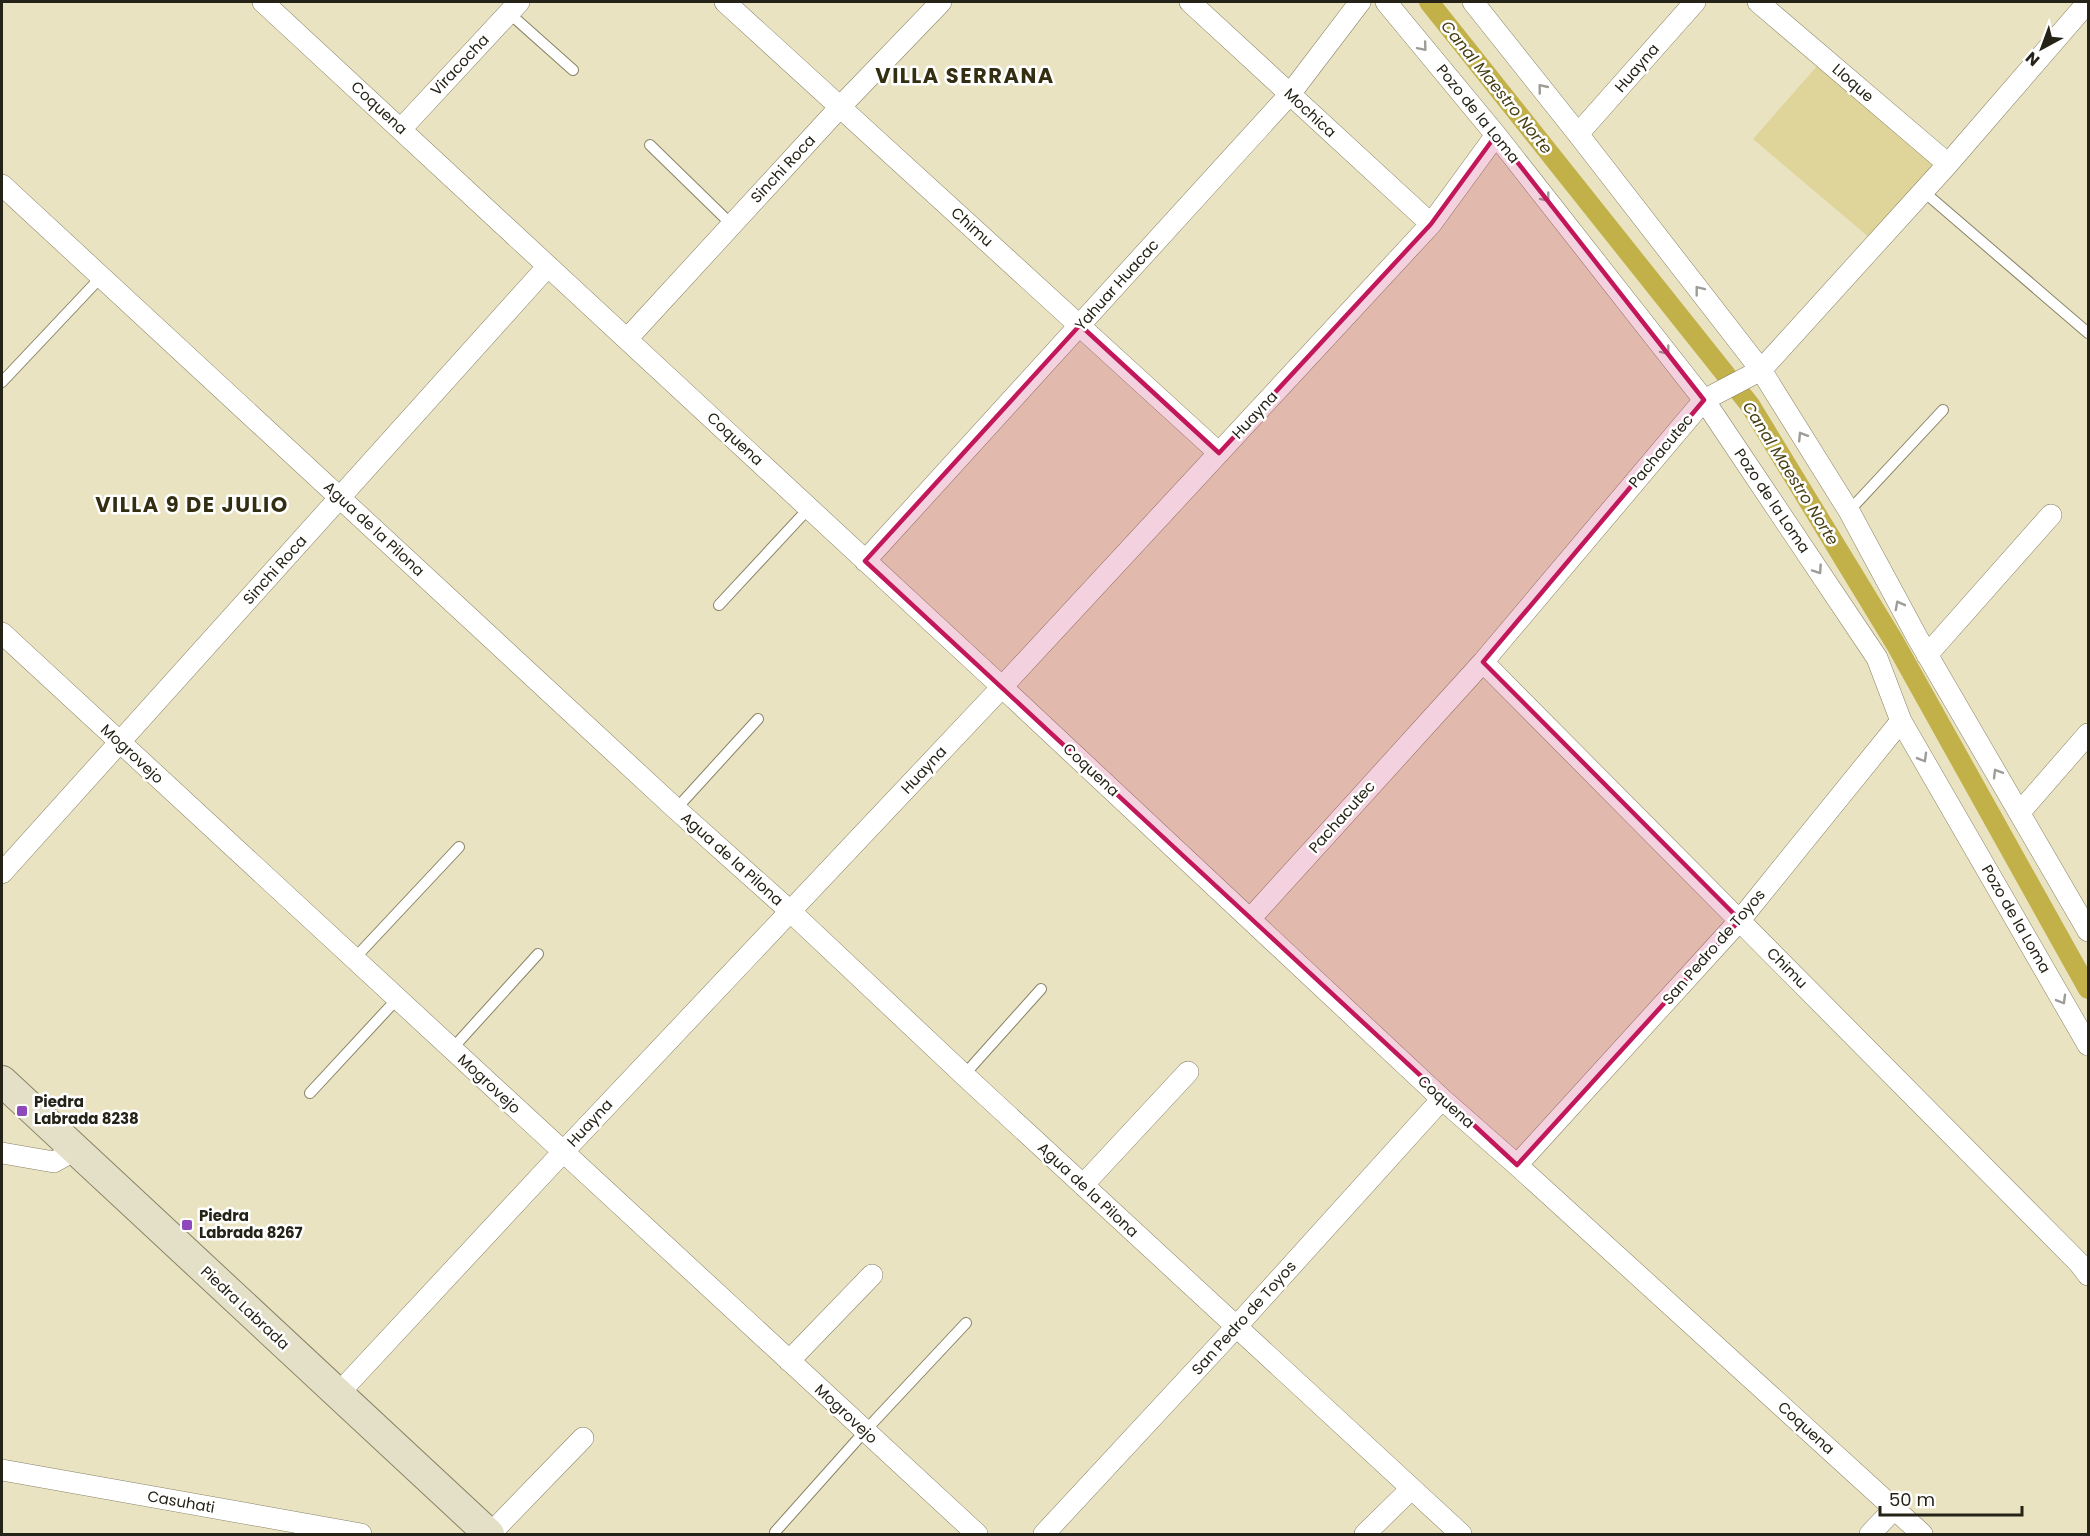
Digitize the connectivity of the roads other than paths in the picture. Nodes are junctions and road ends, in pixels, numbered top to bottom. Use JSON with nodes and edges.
{"nodes":[{"id":1,"x":263,"y":2,"type":"edge"},
{"id":2,"x":725,"y":2,"type":"edge"},
{"id":3,"x":941,"y":2,"type":"edge"},
{"id":4,"x":1190,"y":2,"type":"edge"},
{"id":5,"x":1360,"y":2,"type":"edge"},
{"id":6,"x":1386,"y":2,"type":"edge"},
{"id":7,"x":1473,"y":2,"type":"edge"},
{"id":8,"x":1695,"y":2,"type":"edge"},
{"id":9,"x":1758,"y":2,"type":"edge"},
{"id":10,"x":2088,"y":2,"type":"edge"},
{"id":11,"x":514,"y":7,"type":"edge"},
{"id":12,"x":573,"y":70,"type":"dead end"},
{"id":13,"x":1290,"y":94,"type":"junction"},
{"id":14,"x":840,"y":107,"type":"junction"},
{"id":15,"x":400,"y":129,"type":"junction"},
{"id":16,"x":1578,"y":134,"type":"junction"},
{"id":17,"x":1496,"y":135,"type":"junction"},
{"id":18,"x":650,"y":145,"type":"dead end"},
{"id":19,"x":1948,"y":164,"type":"junction"},
{"id":20,"x":2,"y":185,"type":"edge"},
{"id":21,"x":1923,"y":191,"type":"junction"},
{"id":22,"x":1431,"y":224,"type":"junction"},
{"id":23,"x":732,"y":225,"type":"junction"},
{"id":24,"x":548,"y":266,"type":"junction"},
{"id":25,"x":101,"y":277,"type":"junction"},
{"id":26,"x":1080,"y":326,"type":"junction"},
{"id":27,"x":2088,"y":333,"type":"edge"},
{"id":28,"x":627,"y":339,"type":"junction"},
{"id":29,"x":1761,"y":370,"type":"junction"},
{"id":30,"x":2,"y":382,"type":"edge"},
{"id":31,"x":1704,"y":400,"type":"junction"},
{"id":32,"x":1943,"y":410,"type":"dead end"},
{"id":33,"x":1220,"y":453,"type":"junction"},
{"id":34,"x":340,"y":498,"type":"junction"},
{"id":35,"x":809,"y":508,"type":"junction"},
{"id":36,"x":1849,"y":511,"type":"junction"},
{"id":37,"x":2052,"y":515,"type":"dead end"},
{"id":38,"x":866,"y":561,"type":"junction"},
{"id":39,"x":719,"y":605,"type":"dead end"},
{"id":40,"x":2,"y":633,"type":"edge"},
{"id":41,"x":1927,"y":655,"type":"junction"},
{"id":42,"x":1483,"y":662,"type":"junction"},
{"id":43,"x":1002,"y":687,"type":"junction"},
{"id":44,"x":758,"y":719,"type":"dead end"},
{"id":45,"x":1901,"y":721,"type":"junction"},
{"id":46,"x":2088,"y":734,"type":"edge"},
{"id":47,"x":119,"y":742,"type":"junction"},
{"id":48,"x":676,"y":809,"type":"junction"},
{"id":49,"x":2020,"y":812,"type":"junction"},
{"id":50,"x":459,"y":847,"type":"dead end"},
{"id":51,"x":2,"y":873,"type":"edge"},
{"id":52,"x":790,"y":911,"type":"junction"},
{"id":53,"x":1250,"y":919,"type":"junction"},
{"id":54,"x":1740,"y":920,"type":"junction"},
{"id":55,"x":2088,"y":931,"type":"edge"},
{"id":56,"x":538,"y":954,"type":"dead end"},
{"id":57,"x":354,"y":959,"type":"junction"},
{"id":58,"x":1041,"y":989,"type":"dead end"},
{"id":59,"x":397,"y":999,"type":"junction"},
{"id":60,"x":2088,"y":1045,"type":"edge"},
{"id":61,"x":452,"y":1049,"type":"junction"},
{"id":62,"x":1188,"y":1072,"type":"dead end"},
{"id":63,"x":964,"y":1075,"type":"junction"},
{"id":64,"x":2,"y":1081,"type":"edge"},
{"id":65,"x":310,"y":1093,"type":"dead end"},
{"id":66,"x":1442,"y":1099,"type":"junction"},
{"id":67,"x":75,"y":1150,"type":"junction"},
{"id":68,"x":563,"y":1152,"type":"junction"},
{"id":69,"x":2,"y":1153,"type":"edge"},
{"id":70,"x":1517,"y":1165,"type":"junction"},
{"id":71,"x":1083,"y":1185,"type":"junction"},
{"id":72,"x":872,"y":1275,"type":"dead end"},
{"id":73,"x":2088,"y":1275,"type":"edge"},
{"id":74,"x":966,"y":1323,"type":"dead end"},
{"id":75,"x":1236,"y":1327,"type":"junction"},
{"id":76,"x":789,"y":1361,"type":"junction"},
{"id":77,"x":338,"y":1394,"type":"junction"},
{"id":78,"x":865,"y":1431,"type":"junction"},
{"id":79,"x":583,"y":1438,"type":"dead end"},
{"id":80,"x":2,"y":1470,"type":"edge"},
{"id":81,"x":1411,"y":1489,"type":"junction"},
{"id":82,"x":1894,"y":1509,"type":"junction"},
{"id":83,"x":776,"y":1532,"type":"dead end"},
{"id":84,"x":361,"y":1534,"type":"edge"},
{"id":85,"x":490,"y":1534,"type":"edge"},
{"id":86,"x":977,"y":1534,"type":"edge"},
{"id":87,"x":1044,"y":1534,"type":"edge"},
{"id":88,"x":1365,"y":1534,"type":"edge"},
{"id":89,"x":1461,"y":1534,"type":"edge"},
{"id":90,"x":1870,"y":1534,"type":"edge"},
{"id":91,"x":1922,"y":1534,"type":"edge"}],
"edges":[{"from":1,"to":15,"type":"street","name":"Coquena"},
{"from":2,"to":14,"type":"street","name":"Chimu"},
{"from":3,"to":14,"type":"street","name":"Sinchi Roca"},
{"from":4,"to":13,"type":"street","name":"Mochica"},
{"from":5,"to":13,"type":"street","name":"Yahuar Huacac"},
{"from":6,"to":17,"type":"street","name":"Pozo de la Loma","one_way":true},
{"from":16,"to":7,"type":"street","one_way":true},
{"from":8,"to":16,"type":"street","name":"Huayna"},
{"from":9,"to":19,"type":"street","name":"Lloque"},
{"from":10,"to":19,"type":"street","name":"Pachacutec"},
{"from":11,"to":12,"type":"lane"},
{"from":11,"to":15,"type":"street","name":"Viracocha"},
{"from":13,"to":22,"type":"street","name":"Mochica"},
{"from":13,"to":26,"type":"street","name":"Yahuar Huacac"},
{"from":14,"to":23,"type":"street","name":"Sinchi Roca"},
{"from":14,"to":26,"type":"street","name":"Chimu"},
{"from":15,"to":24,"type":"street","name":"Coquena"},
{"from":29,"to":16,"type":"street","one_way":true},
{"from":17,"to":22,"type":"street","name":"Huayna"},
{"from":17,"to":31,"type":"street","name":"Pozo de la Loma","one_way":true},
{"from":18,"to":23,"type":"lane"},
{"from":19,"to":21,"type":"street","name":"Pachacutec"},
{"from":20,"to":25,"type":"street","name":"Agua de la Pilona"},
{"from":21,"to":27,"type":"lane"},
{"from":21,"to":29,"type":"street","name":"Pachacutec"},
{"from":22,"to":33,"type":"street","name":"Huayna"},
{"from":23,"to":28,"type":"street","name":"Sinchi Roca"},
{"from":24,"to":28,"type":"street","name":"Coquena"},
{"from":24,"to":34,"type":"street","name":"Sinchi Roca"},
{"from":25,"to":30,"type":"lane"},
{"from":25,"to":34,"type":"street","name":"Agua de la Pilona"},
{"from":26,"to":33,"type":"street","name":"Chimu"},
{"from":26,"to":38,"type":"street","name":"Yahuar Huacac"},
{"from":28,"to":35,"type":"street","name":"Coquena"},
{"from":29,"to":31,"type":"street","name":"Pachacutec"},
{"from":36,"to":29,"type":"street","one_way":true},
{"from":31,"to":42,"type":"street","name":"Pachacutec"},
{"from":31,"to":45,"type":"street","name":"Pozo de la Loma","one_way":true},
{"from":32,"to":36,"type":"lane"},
{"from":33,"to":43,"type":"street","name":"Huayna"},
{"from":34,"to":47,"type":"street","name":"Sinchi Roca"},
{"from":34,"to":48,"type":"street","name":"Agua de la Pilona"},
{"from":35,"to":38,"type":"street","name":"Coquena"},
{"from":35,"to":39,"type":"lane"},
{"from":41,"to":36,"type":"street","one_way":true},
{"from":37,"to":41,"type":"street"},
{"from":38,"to":43,"type":"street","name":"Coquena"},
{"from":40,"to":47,"type":"street","name":"Mogrovejo"},
{"from":49,"to":41,"type":"street","one_way":true},
{"from":42,"to":53,"type":"street","name":"Pachacutec"},
{"from":42,"to":54,"type":"street","name":"Chimu"},
{"from":43,"to":52,"type":"street","name":"Huayna"},
{"from":43,"to":53,"type":"street","name":"Coquena"},
{"from":44,"to":48,"type":"lane"},
{"from":45,"to":54,"type":"street","name":"San Pedro de Toyos"},
{"from":45,"to":60,"type":"street","name":"Pozo de la Loma","one_way":true},
{"from":46,"to":49,"type":"street"},
{"from":47,"to":51,"type":"street","name":"Sinchi Roca"},
{"from":47,"to":57,"type":"street","name":"Mogrovejo"},
{"from":48,"to":52,"type":"street","name":"Agua de la Pilona"},
{"from":49,"to":55,"type":"street"},
{"from":50,"to":57,"type":"lane"},
{"from":52,"to":63,"type":"street","name":"Agua de la Pilona"},
{"from":52,"to":68,"type":"street","name":"Huayna"},
{"from":53,"to":66,"type":"street","name":"Coquena"},
{"from":54,"to":70,"type":"street","name":"San Pedro de Toyos"},
{"from":54,"to":73,"type":"street","name":"Chimu"},
{"from":56,"to":61,"type":"lane"},
{"from":57,"to":59,"type":"street","name":"Mogrovejo"},
{"from":58,"to":63,"type":"lane"},
{"from":59,"to":61,"type":"street","name":"Mogrovejo"},
{"from":59,"to":65,"type":"lane"},
{"from":61,"to":68,"type":"street","name":"Mogrovejo"},
{"from":62,"to":71,"type":"street"},
{"from":63,"to":71,"type":"street","name":"Agua de la Pilona"},
{"from":64,"to":67,"type":"main road","name":"Piedra Labrada"},
{"from":66,"to":70,"type":"street","name":"Coquena"},
{"from":66,"to":75,"type":"street","name":"San Pedro de Toyos"},
{"from":67,"to":69,"type":"street"},
{"from":67,"to":77,"type":"main road","name":"Piedra Labrada"},
{"from":68,"to":76,"type":"street","name":"Mogrovejo"},
{"from":68,"to":77,"type":"street","name":"Huayna"},
{"from":70,"to":82,"type":"street","name":"Coquena"},
{"from":71,"to":75,"type":"street","name":"Agua de la Pilona"},
{"from":72,"to":76,"type":"street"},
{"from":74,"to":78,"type":"lane"},
{"from":75,"to":81,"type":"street","name":"Agua de la Pilona"},
{"from":75,"to":87,"type":"street","name":"San Pedro de Toyos"},
{"from":76,"to":78,"type":"street","name":"Mogrovejo"},
{"from":77,"to":85,"type":"main road","name":"Piedra Labrada"},
{"from":78,"to":83,"type":"lane"},
{"from":78,"to":86,"type":"street","name":"Mogrovejo"},
{"from":79,"to":85,"type":"street"},
{"from":80,"to":84,"type":"street","name":"Casuhati"},
{"from":81,"to":88,"type":"street"},
{"from":81,"to":89,"type":"street","name":"Agua de la Pilona"},
{"from":82,"to":90,"type":"street"},
{"from":82,"to":91,"type":"street","name":"Coquena"}]}
